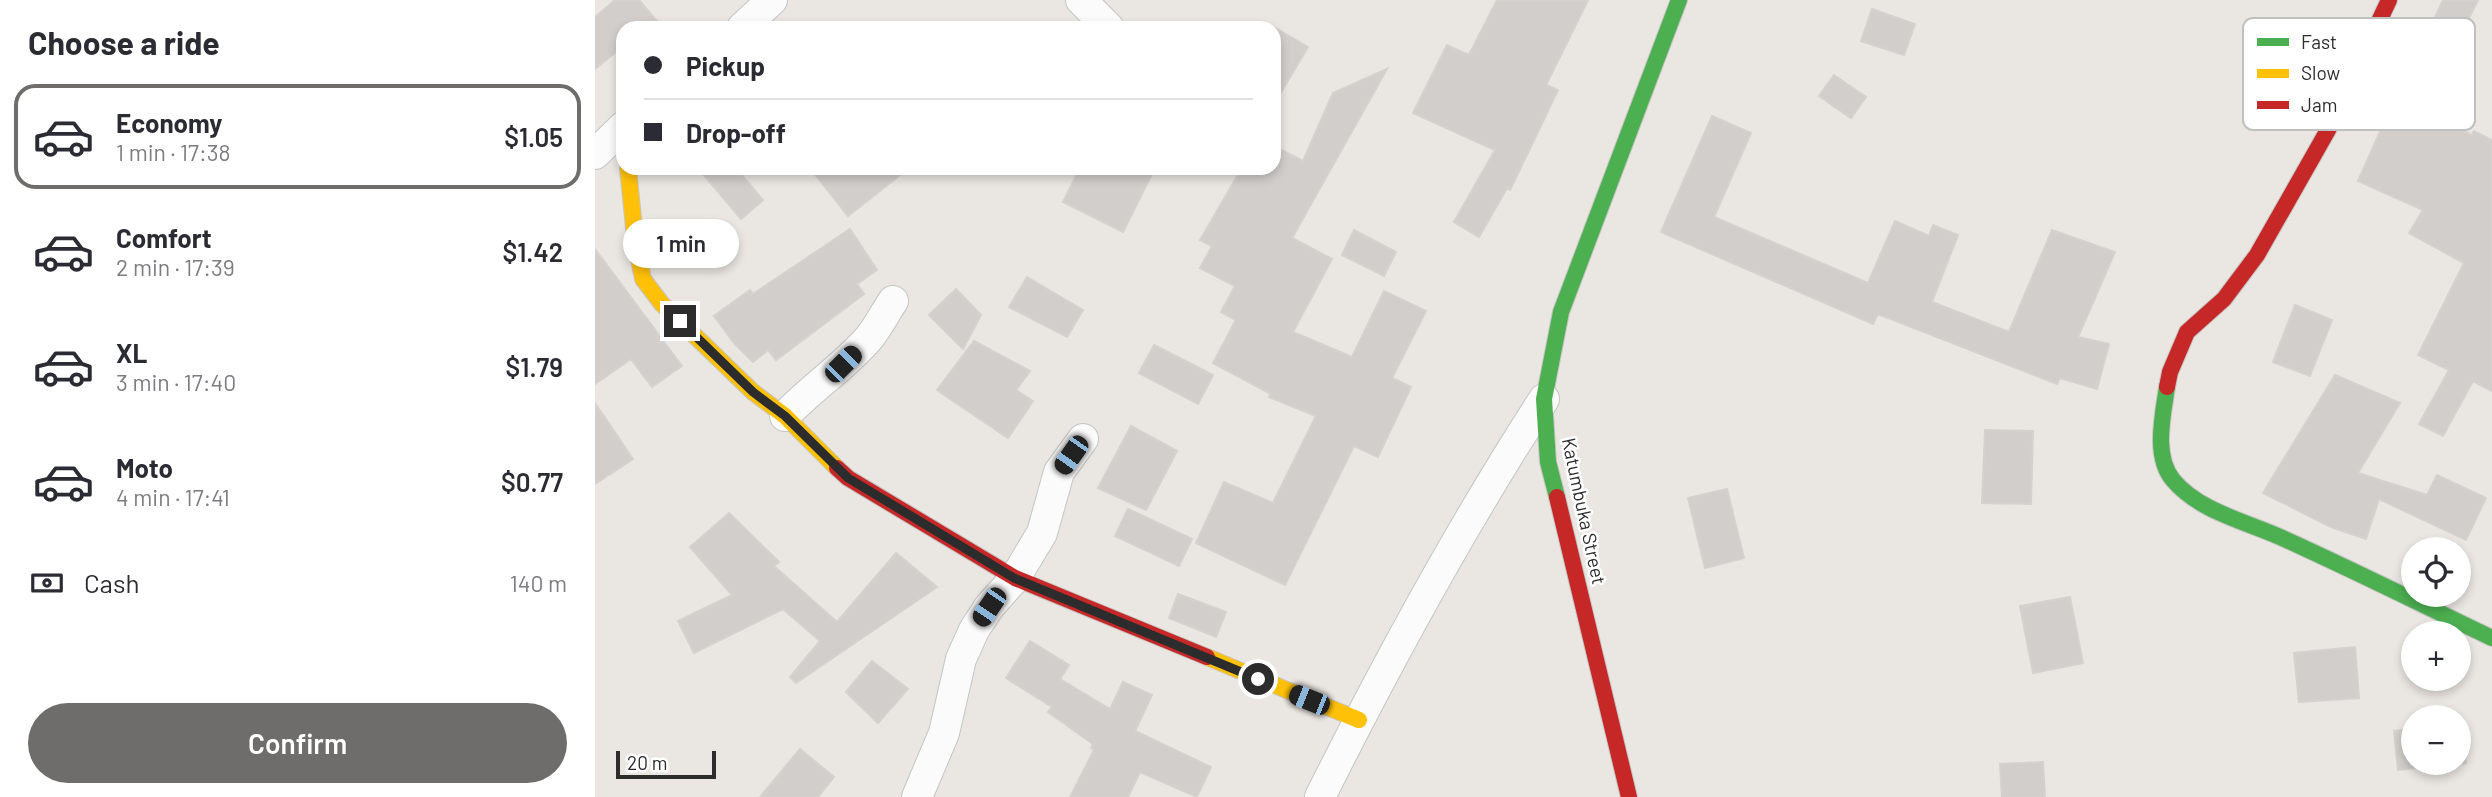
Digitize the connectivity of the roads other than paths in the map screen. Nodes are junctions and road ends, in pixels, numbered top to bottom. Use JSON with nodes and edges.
{"nodes":[{"id":1,"x":772,"y":0,"type":"edge"},
{"id":2,"x":1081,"y":0,"type":"edge"},
{"id":3,"x":1679,"y":0,"type":"edge"},
{"id":4,"x":2389,"y":0,"type":"edge"},
{"id":5,"x":2381,"y":18,"type":"edge"},
{"id":6,"x":750,"y":21,"type":"edge"},
{"id":7,"x":1102,"y":21,"type":"edge"},
{"id":8,"x":2328,"y":130,"type":"edge"},
{"id":9,"x":616,"y":134,"type":"edge"},
{"id":10,"x":595,"y":154,"type":"edge"},
{"id":11,"x":629,"y":175,"type":"edge"},
{"id":12,"x":893,"y":301,"type":"dead end"},
{"id":13,"x":1544,"y":399,"type":"junction"},
{"id":14,"x":785,"y":416,"type":"junction"},
{"id":15,"x":1083,"y":439,"type":"dead end"},
{"id":16,"x":1014,"y":578,"type":"junction"},
{"id":17,"x":2492,"y":638,"type":"edge"},
{"id":18,"x":1359,"y":720,"type":"junction"},
{"id":19,"x":917,"y":797,"type":"edge"},
{"id":20,"x":1321,"y":797,"type":"edge"},
{"id":21,"x":1629,"y":797,"type":"edge"}],
"edges":[{"from":1,"to":6,"type":"street"},
{"from":2,"to":7,"type":"street"},
{"from":3,"to":13,"type":"street","name":"Katumbuka Street"},
{"from":4,"to":5,"type":"street"},
{"from":8,"to":17,"type":"street"},
{"from":9,"to":10,"type":"street"},
{"from":11,"to":14,"type":"street"},
{"from":12,"to":14,"type":"street"},
{"from":13,"to":18,"type":"street"},
{"from":13,"to":21,"type":"street","name":"Katumbuka Street"},
{"from":14,"to":16,"type":"street"},
{"from":15,"to":16,"type":"street"},
{"from":16,"to":18,"type":"street"},
{"from":16,"to":19,"type":"street"},
{"from":18,"to":20,"type":"street"}]}
